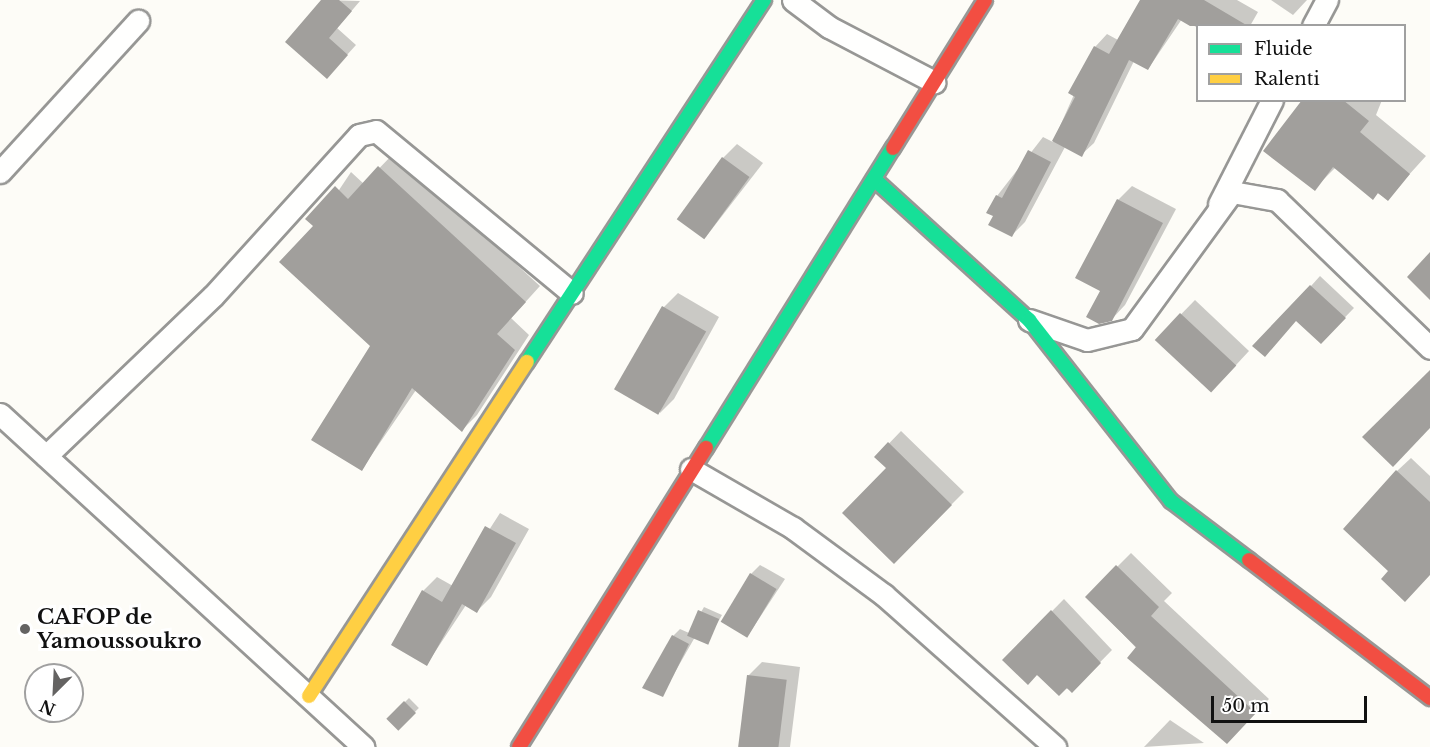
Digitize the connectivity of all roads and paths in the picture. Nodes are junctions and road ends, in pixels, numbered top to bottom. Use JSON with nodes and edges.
{"nodes":[{"id":1,"x":764,"y":0,"type":"edge"},
{"id":2,"x":793,"y":0,"type":"edge"},
{"id":3,"x":985,"y":0,"type":"edge"},
{"id":4,"x":1327,"y":0,"type":"edge"},
{"id":5,"x":138,"y":21,"type":"dead end"},
{"id":6,"x":1314,"y":24,"type":"edge"},
{"id":7,"x":934,"y":82,"type":"junction"},
{"id":8,"x":1271,"y":102,"type":"edge"},
{"id":9,"x":0,"y":172,"type":"edge"},
{"id":10,"x":874,"y":179,"type":"junction"},
{"id":11,"x":1214,"y":215,"type":"junction"},
{"id":12,"x":572,"y":293,"type":"junction"},
{"id":13,"x":1029,"y":320,"type":"junction"},
{"id":14,"x":1430,"y":348,"type":"edge"},
{"id":15,"x":0,"y":414,"type":"edge"},
{"id":16,"x":46,"y":456,"type":"junction"},
{"id":17,"x":691,"y":469,"type":"junction"},
{"id":18,"x":309,"y":696,"type":"junction"},
{"id":19,"x":1430,"y":698,"type":"edge"},
{"id":20,"x":364,"y":747,"type":"edge"},
{"id":21,"x":519,"y":747,"type":"edge"},
{"id":22,"x":1055,"y":747,"type":"edge"}],
"edges":[{"from":1,"to":12,"type":"street"},
{"from":2,"to":7,"type":"street"},
{"from":3,"to":7,"type":"street"},
{"from":4,"to":6,"type":"street"},
{"from":5,"to":9,"type":"street"},
{"from":7,"to":10,"type":"street"},
{"from":8,"to":11,"type":"street"},
{"from":10,"to":13,"type":"street"},
{"from":10,"to":17,"type":"street"},
{"from":11,"to":13,"type":"street"},
{"from":11,"to":14,"type":"street"},
{"from":12,"to":16,"type":"street"},
{"from":12,"to":18,"type":"street"},
{"from":13,"to":19,"type":"street"},
{"from":15,"to":16,"type":"street"},
{"from":16,"to":18,"type":"street"},
{"from":17,"to":21,"type":"street"},
{"from":17,"to":22,"type":"street"},
{"from":18,"to":20,"type":"street"}]}
